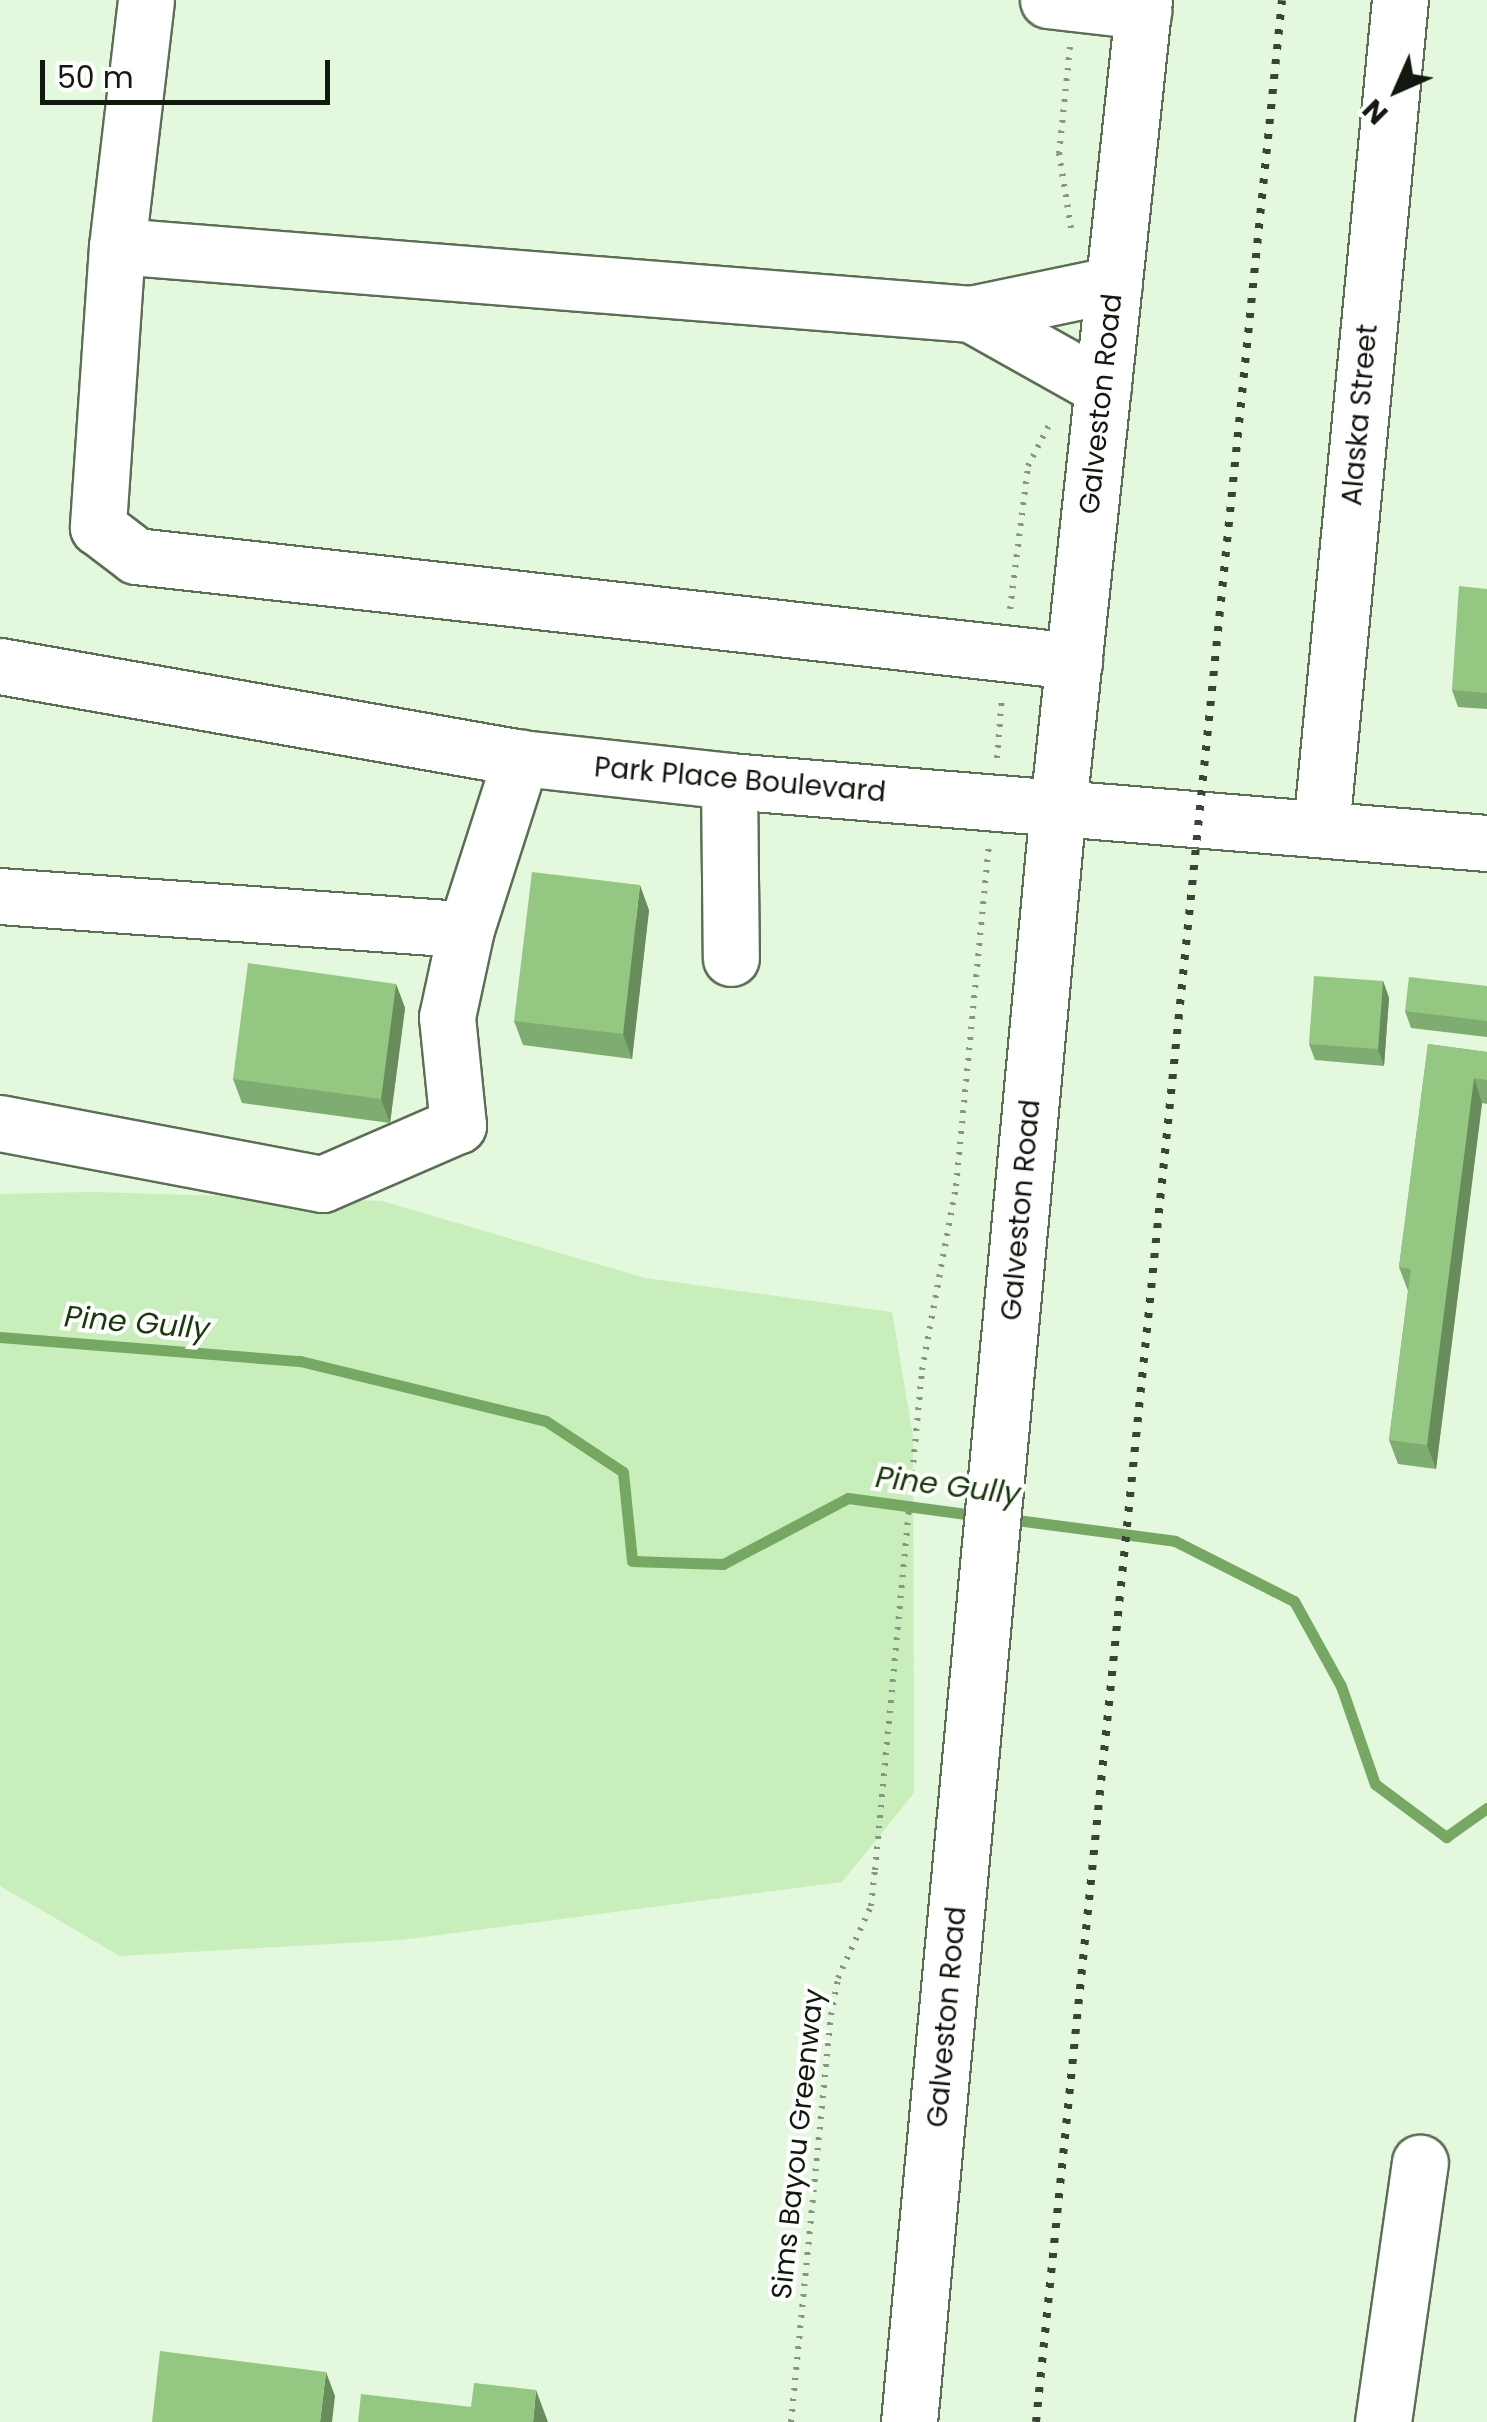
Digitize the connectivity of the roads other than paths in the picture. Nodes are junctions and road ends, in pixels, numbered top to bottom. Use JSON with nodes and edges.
{"nodes":[{"id":1,"x":146,"y":0,"type":"edge"},
{"id":2,"x":1400,"y":0,"type":"edge"},
{"id":3,"x":1144,"y":5,"type":"edge"},
{"id":4,"x":1060,"y":19,"type":"edge"},
{"id":5,"x":117,"y":246,"type":"junction"},
{"id":6,"x":1114,"y":284,"type":"junction"},
{"id":7,"x":971,"y":314,"type":"junction"},
{"id":8,"x":1079,"y":397,"type":"junction"},
{"id":9,"x":1074,"y":660,"type":"junction"},
{"id":10,"x":0,"y":666,"type":"edge"},
{"id":11,"x":521,"y":758,"type":"junction"},
{"id":12,"x":729,"y":782,"type":"junction"},
{"id":13,"x":1058,"y":808,"type":"junction"},
{"id":14,"x":1320,"y":829,"type":"junction"},
{"id":15,"x":1487,"y":843,"type":"edge"},
{"id":16,"x":0,"y":896,"type":"edge"},
{"id":17,"x":466,"y":929,"type":"junction"},
{"id":18,"x":731,"y":958,"type":"dead end"},
{"id":19,"x":0,"y":1123,"type":"edge"},
{"id":20,"x":1420,"y":2163,"type":"dead end"},
{"id":21,"x":909,"y":2422,"type":"edge"},
{"id":22,"x":1383,"y":2422,"type":"edge"}],
"edges":[{"from":1,"to":5,"type":"street"},
{"from":2,"to":14,"type":"street","name":"Alaska Street"},
{"from":3,"to":4,"type":"street"},
{"from":3,"to":6,"type":"street","name":"Galveston Road"},
{"from":5,"to":7,"type":"street"},
{"from":5,"to":9,"type":"street"},
{"from":6,"to":7,"type":"street"},
{"from":6,"to":8,"type":"street","name":"Galveston Road"},
{"from":7,"to":8,"type":"street"},
{"from":8,"to":9,"type":"street","name":"Galveston Road"},
{"from":9,"to":13,"type":"street","name":"Galveston Road"},
{"from":10,"to":11,"type":"street","name":"Park Place Boulevard"},
{"from":11,"to":12,"type":"street","name":"Park Place Boulevard"},
{"from":11,"to":17,"type":"street"},
{"from":12,"to":13,"type":"street","name":"Park Place Boulevard"},
{"from":12,"to":18,"type":"street"},
{"from":13,"to":14,"type":"street","name":"Park Place Boulevard"},
{"from":13,"to":21,"type":"street","name":"Galveston Road"},
{"from":14,"to":15,"type":"street","name":"Park Place Boulevard"},
{"from":16,"to":17,"type":"street"},
{"from":17,"to":19,"type":"street"},
{"from":20,"to":22,"type":"street"}]}
